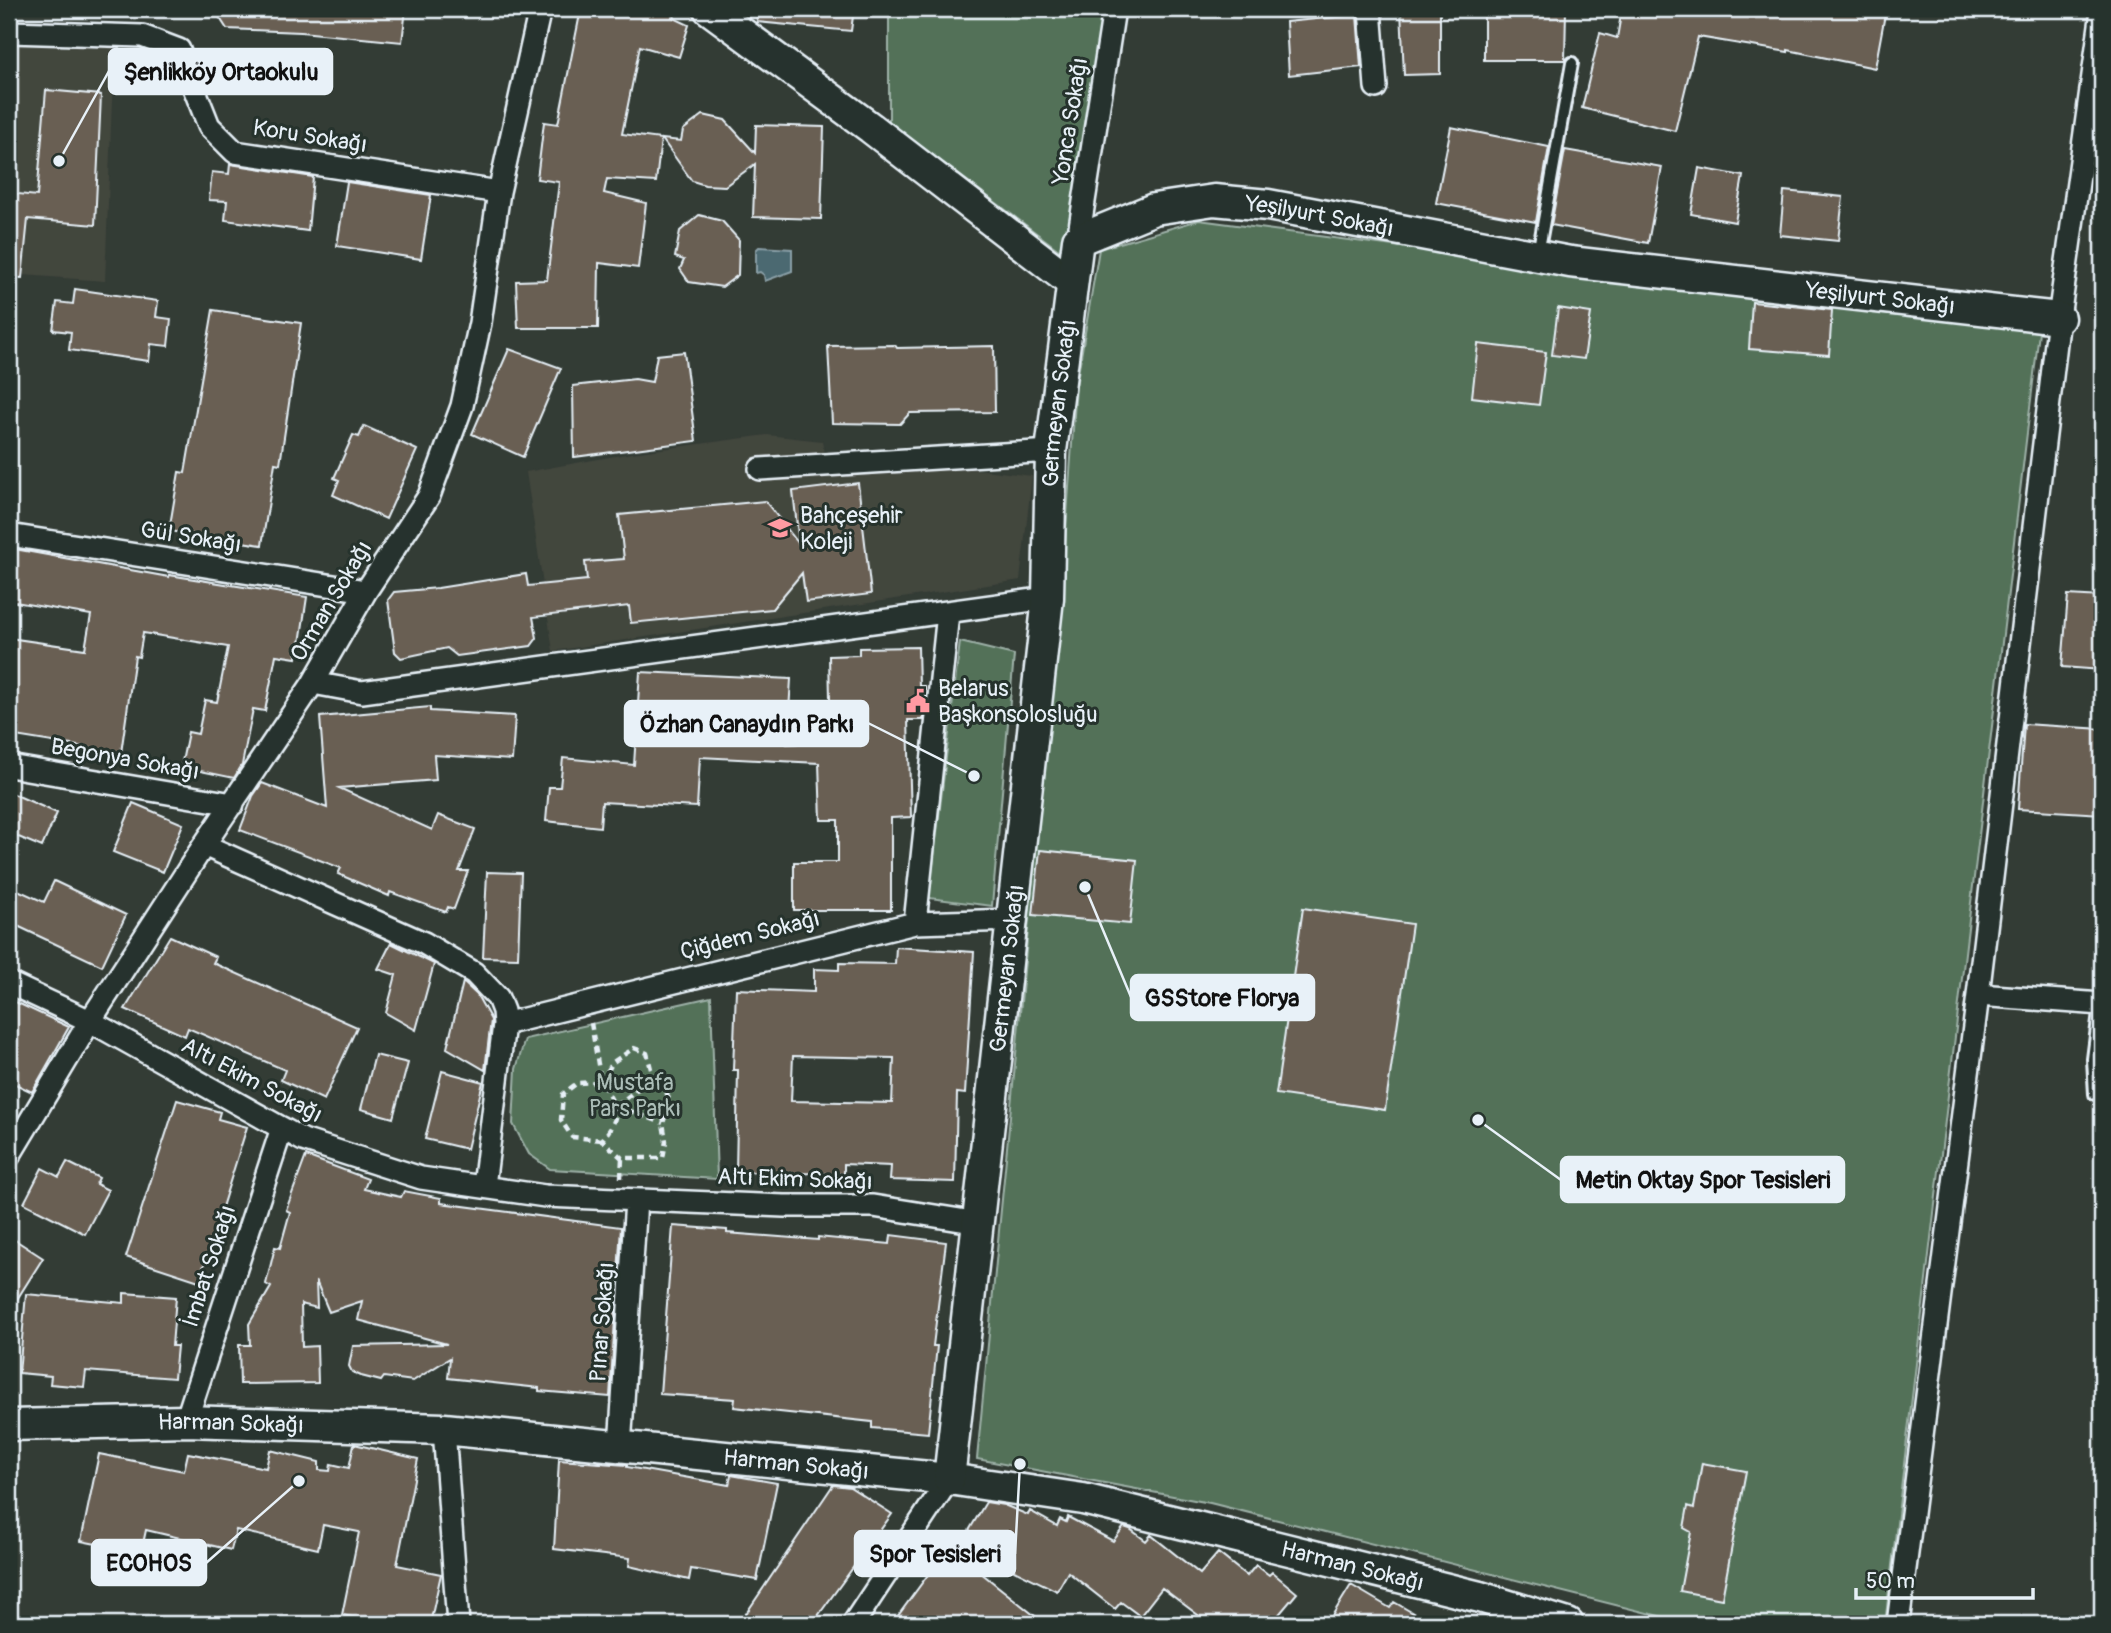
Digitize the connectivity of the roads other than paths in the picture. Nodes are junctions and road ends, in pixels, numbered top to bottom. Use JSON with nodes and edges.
{"nodes":[{"id":1,"x":540,"y":9,"type":"edge"},
{"id":2,"x":709,"y":9,"type":"edge"},
{"id":3,"x":1114,"y":9,"type":"edge"},
{"id":4,"x":1370,"y":9,"type":"edge"},
{"id":5,"x":2102,"y":11,"type":"edge"},
{"id":6,"x":9,"y":32,"type":"edge"},
{"id":7,"x":1572,"y":64,"type":"dead end"},
{"id":8,"x":1376,"y":88,"type":"dead end"},
{"id":9,"x":499,"y":192,"type":"junction"},
{"id":10,"x":1078,"y":240,"type":"junction"},
{"id":11,"x":1538,"y":256,"type":"junction"},
{"id":12,"x":1071,"y":282,"type":"junction"},
{"id":13,"x":2059,"y":318,"type":"junction"},
{"id":14,"x":1051,"y":451,"type":"junction"},
{"id":15,"x":760,"y":469,"type":"dead end"},
{"id":16,"x":9,"y":535,"type":"edge"},
{"id":17,"x":366,"y":591,"type":"junction"},
{"id":18,"x":1048,"y":598,"type":"junction"},
{"id":19,"x":948,"y":613,"type":"junction"},
{"id":20,"x":313,"y":683,"type":"junction"},
{"id":21,"x":9,"y":766,"type":"edge"},
{"id":22,"x":233,"y":804,"type":"junction"},
{"id":23,"x":204,"y":845,"type":"junction"},
{"id":24,"x":1013,"y":920,"type":"junction"},
{"id":25,"x":915,"y":923,"type":"junction"},
{"id":26,"x":9,"y":983,"type":"edge"},
{"id":27,"x":1978,"y":995,"type":"junction"},
{"id":28,"x":2101,"y":1004,"type":"edge"},
{"id":29,"x":90,"y":1021,"type":"junction"},
{"id":30,"x":504,"y":1024,"type":"junction"},
{"id":31,"x":2095,"y":1094,"type":"dead end"},
{"id":32,"x":282,"y":1128,"type":"junction"},
{"id":33,"x":9,"y":1156,"type":"edge"},
{"id":34,"x":484,"y":1186,"type":"junction"},
{"id":35,"x":636,"y":1200,"type":"junction"},
{"id":36,"x":979,"y":1223,"type":"junction"},
{"id":37,"x":186,"y":1421,"type":"junction"},
{"id":38,"x":9,"y":1425,"type":"edge"},
{"id":39,"x":444,"y":1429,"type":"junction"},
{"id":40,"x":620,"y":1447,"type":"junction"},
{"id":41,"x":949,"y":1479,"type":"junction"},
{"id":42,"x":458,"y":1624,"type":"edge"},
{"id":43,"x":853,"y":1624,"type":"edge"},
{"id":44,"x":1568,"y":1624,"type":"edge"},
{"id":45,"x":1898,"y":1624,"type":"edge"}],
"edges":[{"from":1,"to":9,"type":"street","name":"Orman Sokağı"},
{"from":2,"to":12,"type":"main road"},
{"from":3,"to":10,"type":"street","name":"Yonca Sokağı"},
{"from":4,"to":8,"type":"street"},
{"from":5,"to":13,"type":"street"},
{"from":6,"to":9,"type":"street","name":"Koru Sokağı"},
{"from":7,"to":11,"type":"lane"},
{"from":9,"to":17,"type":"street","name":"Orman Sokağı"},
{"from":10,"to":11,"type":"main road","name":"Yeşilyurt Sokağı"},
{"from":10,"to":12,"type":"main road"},
{"from":11,"to":13,"type":"main road","name":"Yeşilyurt Sokağı"},
{"from":12,"to":14,"type":"main road","name":"Germeyan Sokağı"},
{"from":13,"to":27,"type":"street"},
{"from":14,"to":15,"type":"street"},
{"from":14,"to":18,"type":"main road","name":"Germeyan Sokağı"},
{"from":16,"to":17,"type":"street","name":"Gül Sokağı"},
{"from":17,"to":20,"type":"street","name":"Orman Sokağı"},
{"from":18,"to":19,"type":"street"},
{"from":18,"to":24,"type":"main road","name":"Germeyan Sokağı"},
{"from":19,"to":20,"type":"street"},
{"from":19,"to":25,"type":"street"},
{"from":20,"to":22,"type":"street","name":"Orman Sokağı"},
{"from":21,"to":22,"type":"street","name":"Begonya Sokağı"},
{"from":22,"to":23,"type":"street","name":"Orman Sokağı"},
{"from":23,"to":29,"type":"street","name":"Orman Sokağı"},
{"from":23,"to":30,"type":"street"},
{"from":24,"to":25,"type":"street","name":"Çiğdem Sokağı"},
{"from":24,"to":36,"type":"main road","name":"Germeyan Sokağı"},
{"from":25,"to":30,"type":"street","name":"Çiğdem Sokağı"},
{"from":26,"to":29,"type":"street","name":"Altı Ekim Sokağı"},
{"from":27,"to":28,"type":"street"},
{"from":27,"to":45,"type":"street"},
{"from":28,"to":31,"type":"lane"},
{"from":29,"to":32,"type":"street","name":"Altı Ekim Sokağı"},
{"from":29,"to":33,"type":"street","name":"Orman Sokağı"},
{"from":30,"to":34,"type":"street"},
{"from":32,"to":34,"type":"street","name":"Altı Ekim Sokağı"},
{"from":32,"to":37,"type":"street","name":"İmbat Sokağı"},
{"from":34,"to":35,"type":"street","name":"Altı Ekim Sokağı"},
{"from":35,"to":36,"type":"street","name":"Altı Ekim Sokağı"},
{"from":35,"to":40,"type":"street","name":"Pınar Sokağı"},
{"from":36,"to":41,"type":"main road","name":"Germeyan Sokağı"},
{"from":37,"to":38,"type":"main road","name":"Harman Sokağı"},
{"from":37,"to":39,"type":"main road","name":"Harman Sokağı"},
{"from":39,"to":40,"type":"main road","name":"Harman Sokağı"},
{"from":39,"to":42,"type":"street"},
{"from":40,"to":41,"type":"main road","name":"Harman Sokağı"},
{"from":41,"to":43,"type":"street","name":"Germeyan Sokağı"},
{"from":41,"to":44,"type":"main road","name":"Harman Sokağı"}]}
